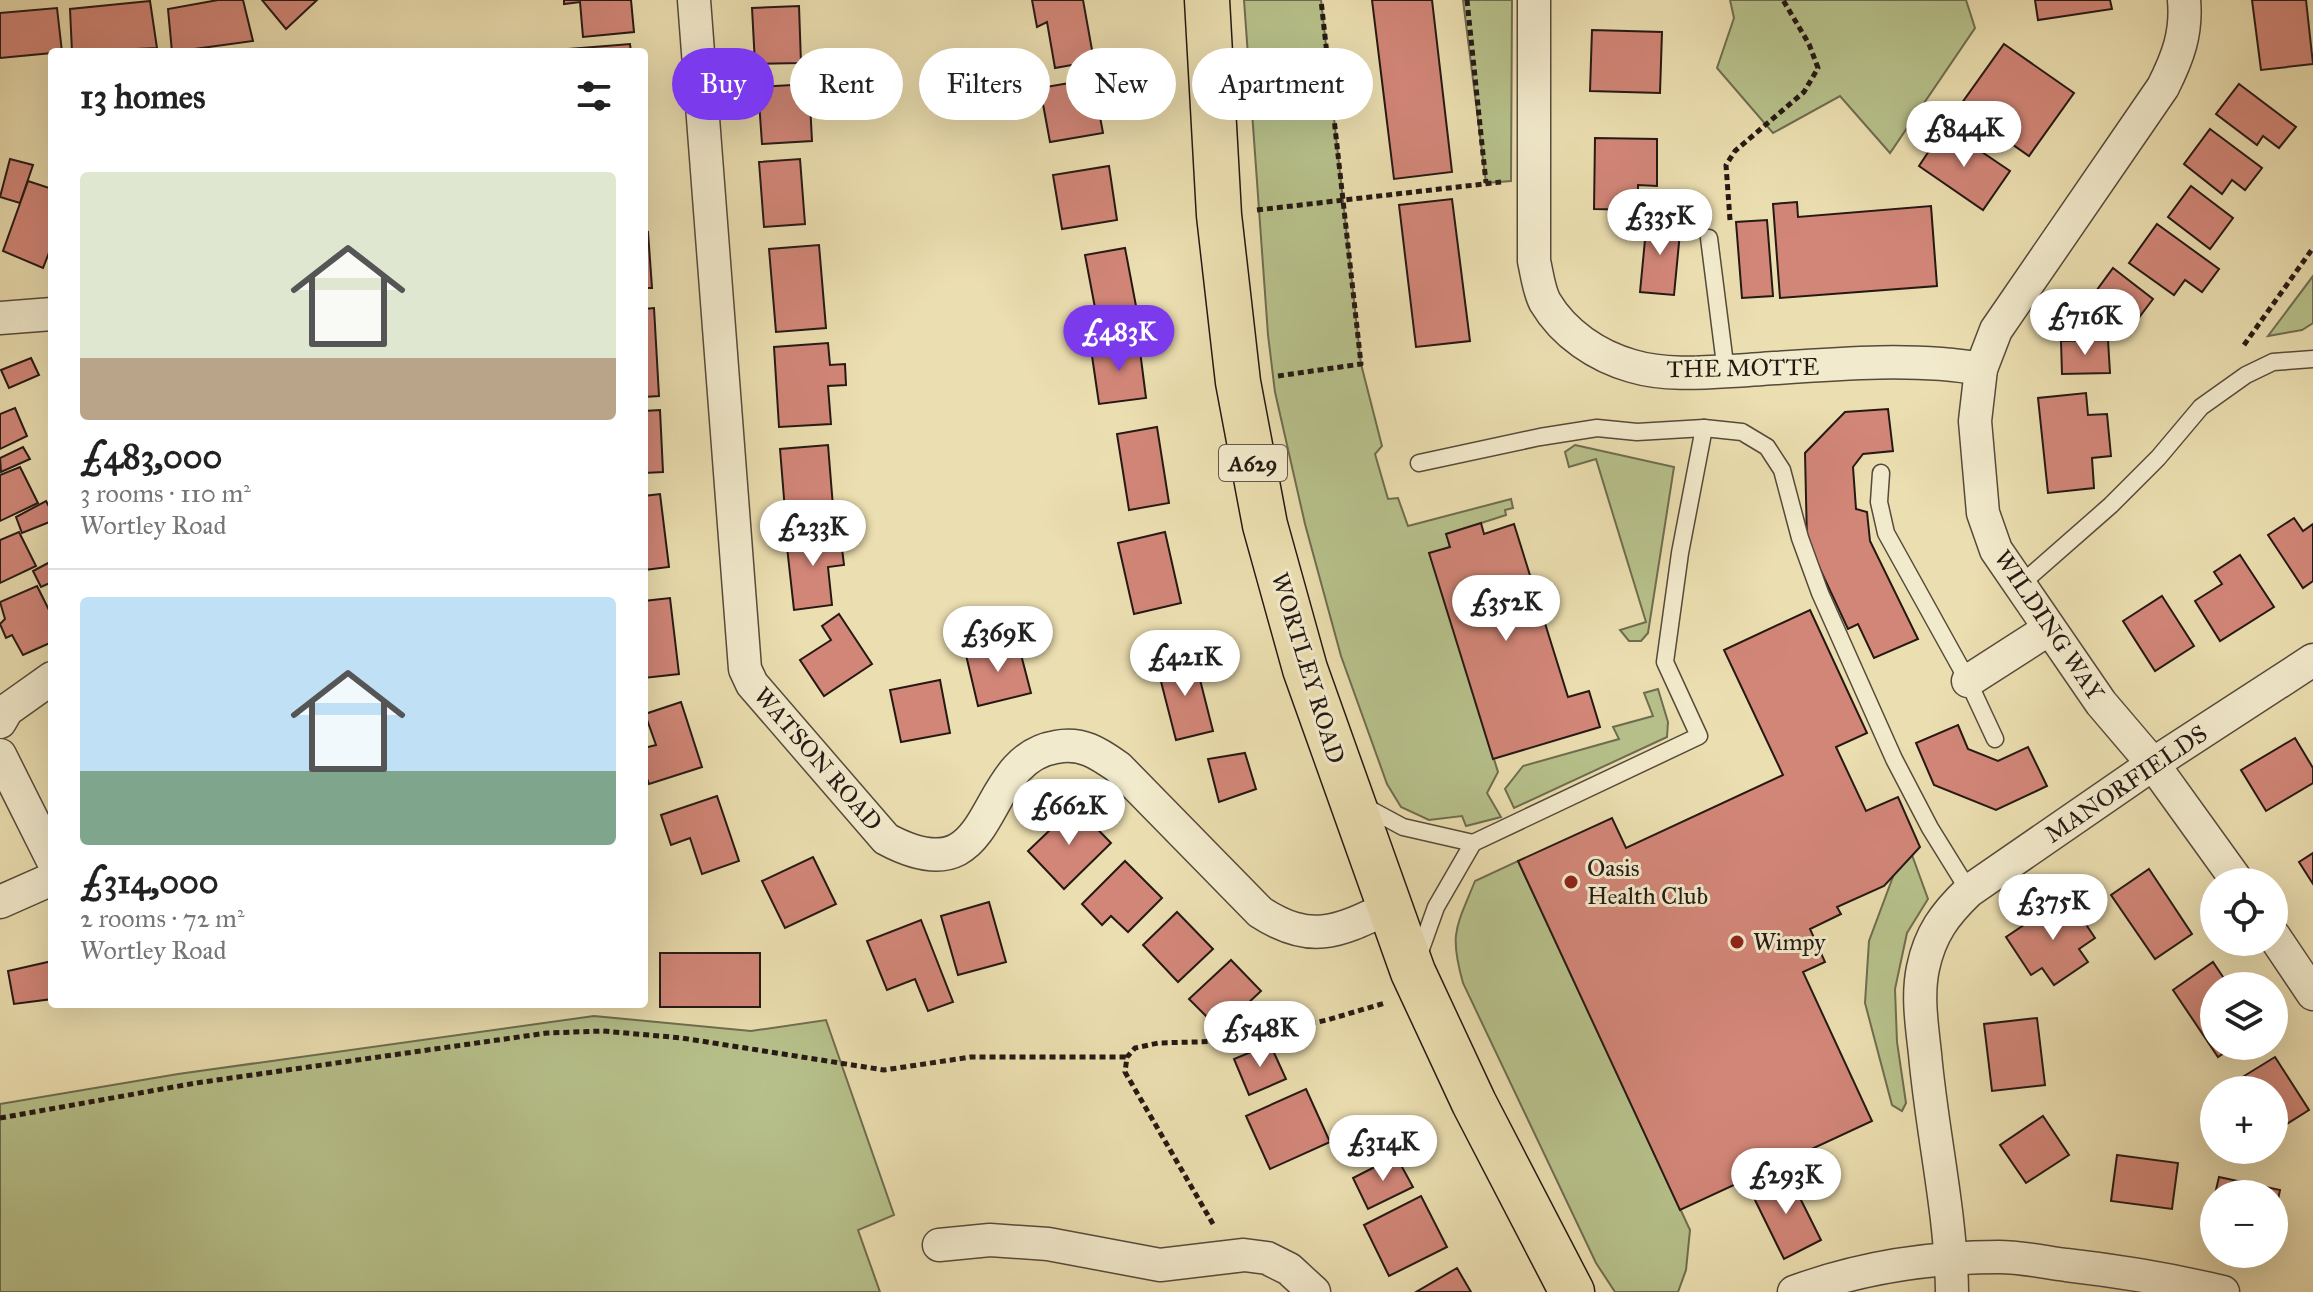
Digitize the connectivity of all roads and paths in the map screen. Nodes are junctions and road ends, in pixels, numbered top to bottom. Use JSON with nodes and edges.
{"nodes":[{"id":1,"x":694,"y":0,"type":"edge"},
{"id":2,"x":1207,"y":0,"type":"edge"},
{"id":3,"x":1321,"y":0,"type":"edge"},
{"id":4,"x":1467,"y":0,"type":"edge"},
{"id":5,"x":1534,"y":0,"type":"edge"},
{"id":6,"x":1783,"y":0,"type":"edge"},
{"id":7,"x":2184,"y":0,"type":"edge"},
{"id":8,"x":1534,"y":180,"type":"junction"},
{"id":9,"x":1486,"y":183,"type":"junction"},
{"id":10,"x":1343,"y":199,"type":"junction"},
{"id":11,"x":1219,"y":215,"type":"junction"},
{"id":12,"x":1731,"y":229,"type":"dead end"},
{"id":13,"x":1709,"y":238,"type":"dead end"},
{"id":14,"x":2313,"y":248,"type":"edge"},
{"id":15,"x":48,"y":314,"type":"edge"},
{"id":16,"x":0,"y":318,"type":"edge"},
{"id":17,"x":2243,"y":346,"type":"dead end"},
{"id":18,"x":2311,"y":357,"type":"edge"},
{"id":19,"x":1981,"y":369,"type":"junction"},
{"id":20,"x":1726,"y":372,"type":"junction"},
{"id":21,"x":1238,"y":382,"type":"junction"},
{"id":22,"x":1704,"y":428,"type":"junction"},
{"id":23,"x":1419,"y":463,"type":"dead end"},
{"id":24,"x":1881,"y":473,"type":"dead end"},
{"id":25,"x":2020,"y":585,"type":"junction"},
{"id":26,"x":2049,"y":629,"type":"junction"},
{"id":27,"x":2313,"y":660,"type":"edge"},
{"id":28,"x":48,"y":681,"type":"edge"},
{"id":29,"x":1968,"y":681,"type":"junction"},
{"id":30,"x":0,"y":722,"type":"edge"},
{"id":31,"x":1995,"y":739,"type":"dead end"},
{"id":32,"x":0,"y":755,"type":"edge"},
{"id":33,"x":2153,"y":764,"type":"junction"},
{"id":34,"x":1350,"y":799,"type":"junction"},
{"id":35,"x":1473,"y":843,"type":"junction"},
{"id":36,"x":48,"y":851,"type":"edge"},
{"id":37,"x":2228,"y":868,"type":"edge"},
{"id":38,"x":48,"y":881,"type":"edge"},
{"id":39,"x":1969,"y":891,"type":"junction"},
{"id":40,"x":0,"y":902,"type":"edge"},
{"id":41,"x":1388,"y":908,"type":"junction"},
{"id":42,"x":2287,"y":956,"type":"edge"},
{"id":43,"x":1416,"y":980,"type":"junction"},
{"id":44,"x":2313,"y":994,"type":"edge"},
{"id":45,"x":1127,"y":1057,"type":"junction"},
{"id":46,"x":0,"y":1118,"type":"edge"},
{"id":47,"x":939,"y":1245,"type":"dead end"},
{"id":48,"x":1231,"y":1256,"type":"junction"},
{"id":49,"x":1951,"y":1259,"type":"junction"},
{"id":50,"x":1157,"y":1278,"type":"edge"},
{"id":51,"x":1846,"y":1285,"type":"edge"},
{"id":52,"x":1314,"y":1292,"type":"edge"},
{"id":53,"x":1572,"y":1292,"type":"edge"},
{"id":54,"x":1794,"y":1292,"type":"edge"},
{"id":55,"x":1952,"y":1292,"type":"edge"},
{"id":56,"x":2223,"y":1292,"type":"edge"}],
"edges":[{"from":1,"to":41,"type":"street","name":"WATSON ROAD"},
{"from":2,"to":11,"type":"main road","name":"WORTLEY ROAD","number":"A629"},
{"from":3,"to":10,"type":"path"},
{"from":4,"to":9,"type":"path"},
{"from":5,"to":8,"type":"street","name":"THE MOTTE"},
{"from":6,"to":12,"type":"path"},
{"from":7,"to":19,"type":"street","name":"WILDING WAY"},
{"from":8,"to":9,"type":"path"},
{"from":8,"to":20,"type":"street","name":"THE MOTTE"},
{"from":9,"to":10,"type":"path"},
{"from":10,"to":11,"type":"path"},
{"from":10,"to":21,"type":"path"},
{"from":11,"to":21,"type":"main road","name":"WORTLEY ROAD","number":"A629"},
{"from":13,"to":20,"type":"lane"},
{"from":14,"to":17,"type":"path"},
{"from":15,"to":16,"type":"street"},
{"from":18,"to":25,"type":"lane"},
{"from":19,"to":20,"type":"street","name":"THE MOTTE"},
{"from":19,"to":25,"type":"street","name":"WILDING WAY"},
{"from":21,"to":34,"type":"main road","name":"WORTLEY ROAD","number":"A629"},
{"from":22,"to":23,"type":"lane"},
{"from":22,"to":35,"type":"lane"},
{"from":22,"to":39,"type":"lane"},
{"from":24,"to":29,"type":"lane"},
{"from":25,"to":26,"type":"street","name":"WILDING WAY"},
{"from":26,"to":29,"type":"street"},
{"from":26,"to":33,"type":"street","name":"WILDING WAY"},
{"from":27,"to":33,"type":"street","name":"MANORFIELDS"},
{"from":28,"to":30,"type":"street"},
{"from":29,"to":31,"type":"lane"},
{"from":32,"to":36,"type":"street"},
{"from":33,"to":37,"type":"street","name":"WILDING WAY"},
{"from":33,"to":39,"type":"street","name":"MANORFIELDS"},
{"from":34,"to":35,"type":"lane"},
{"from":34,"to":41,"type":"main road","name":"WORTLEY ROAD","number":"A629"},
{"from":35,"to":43,"type":"lane"},
{"from":38,"to":40,"type":"street"},
{"from":39,"to":49,"type":"street","name":"MANORFIELDS"},
{"from":41,"to":43,"type":"main road","name":"WORTLEY ROAD","number":"A629"},
{"from":42,"to":44,"type":"street"},
{"from":43,"to":45,"type":"path"},
{"from":43,"to":53,"type":"main road","name":"WORTLEY ROAD","number":"A629"},
{"from":45,"to":46,"type":"path"},
{"from":45,"to":48,"type":"path"},
{"from":47,"to":50,"type":"street"},
{"from":48,"to":50,"type":"street"},
{"from":48,"to":52,"type":"street"},
{"from":49,"to":51,"type":"street"},
{"from":49,"to":55,"type":"street","name":"MANORFIELDS"},
{"from":49,"to":56,"type":"street"},
{"from":51,"to":54,"type":"street"}]}
